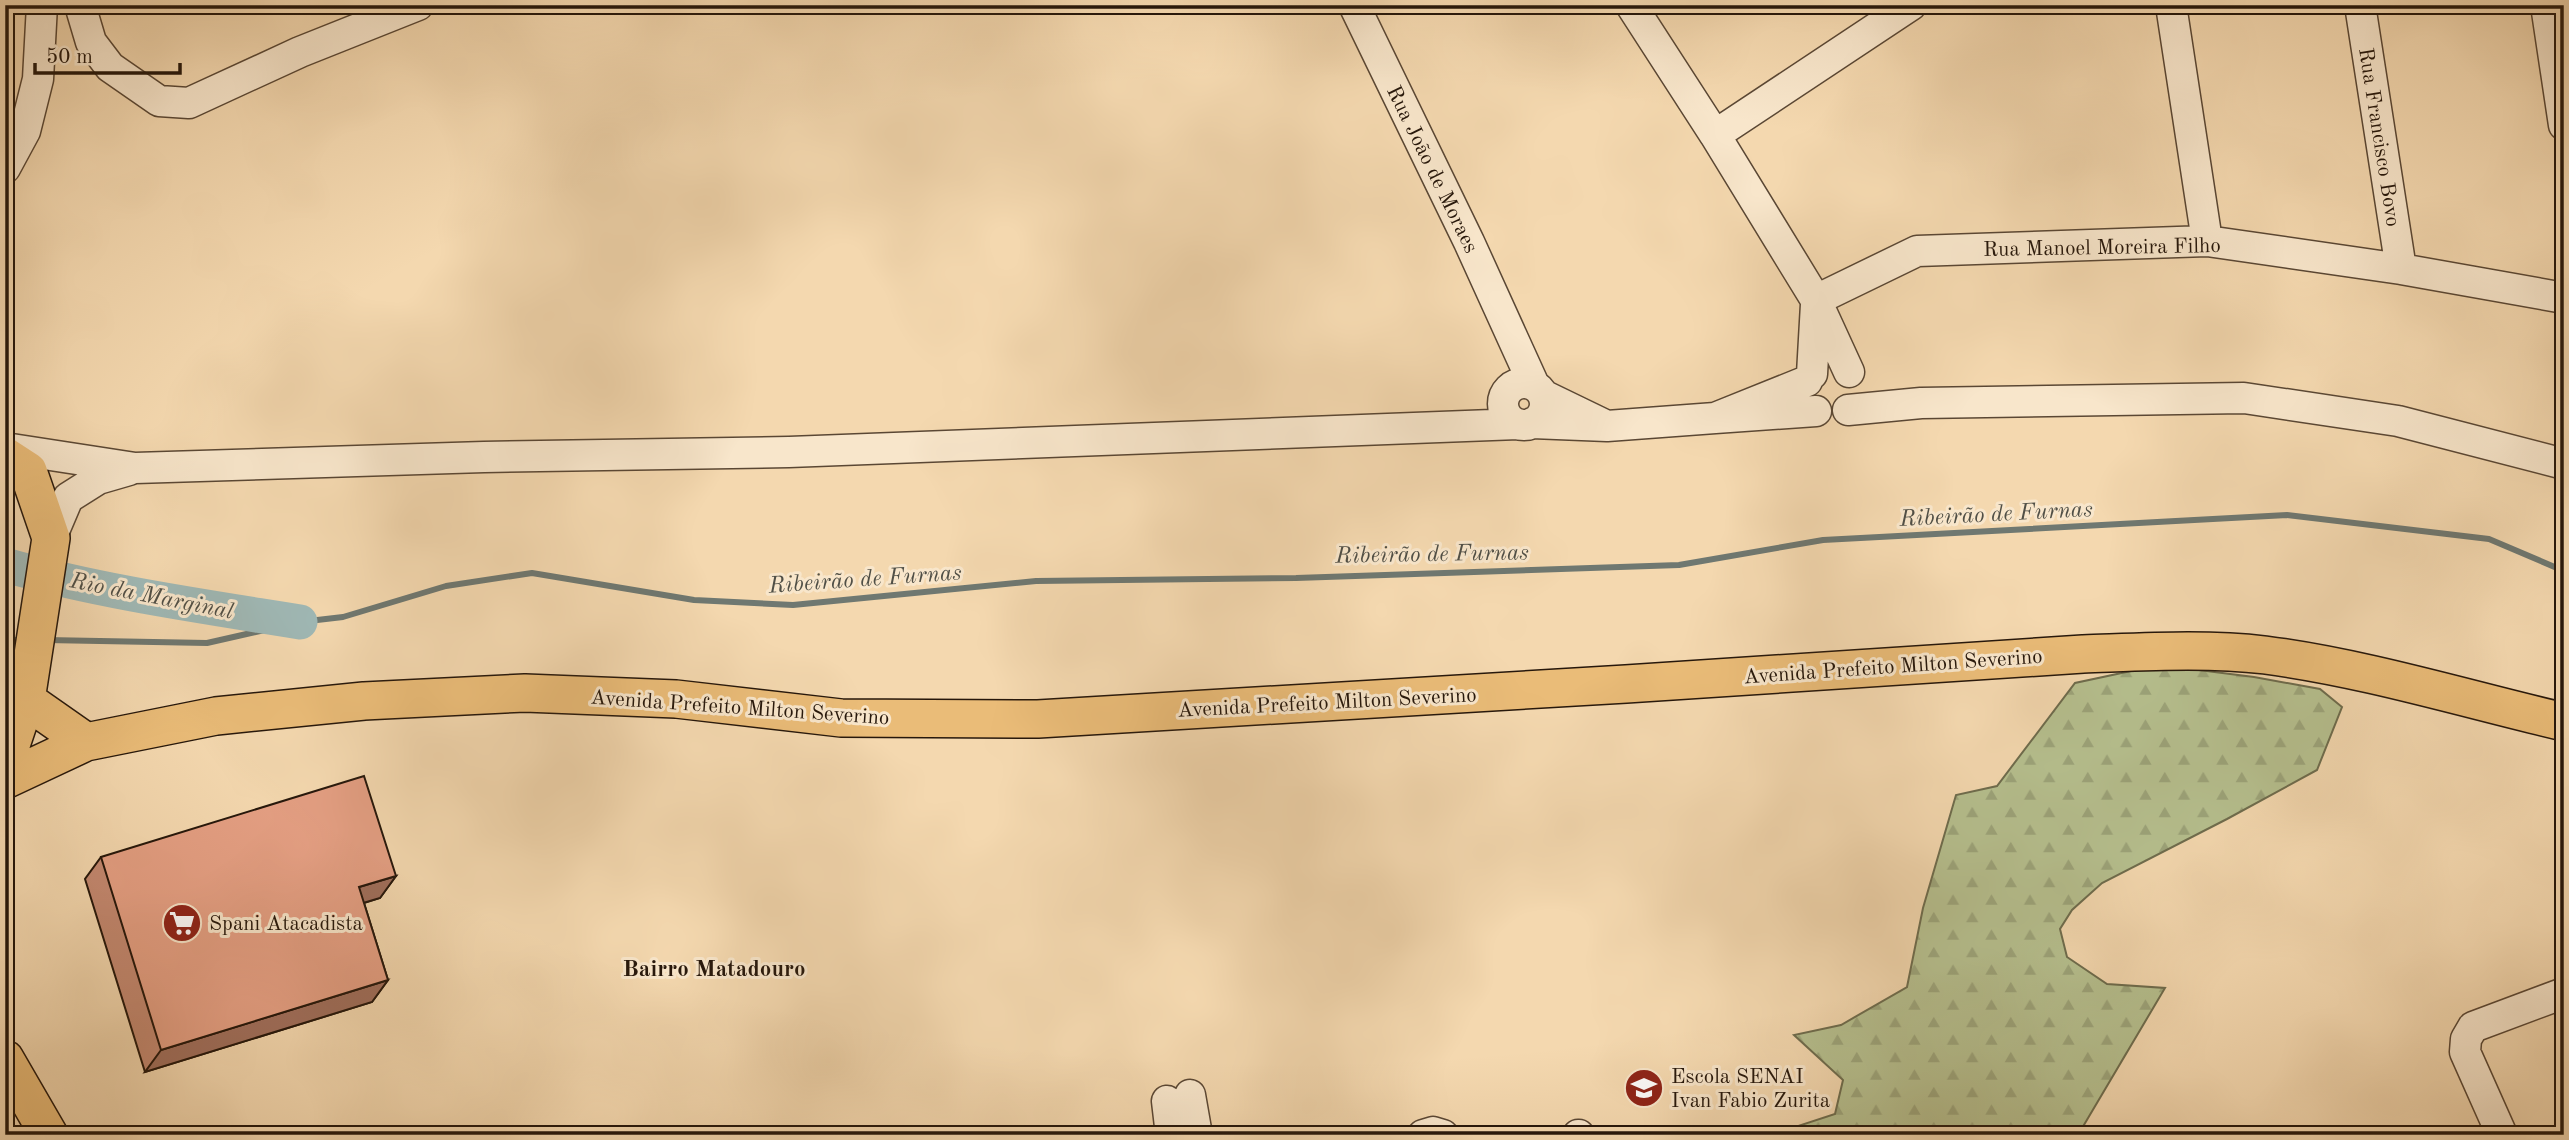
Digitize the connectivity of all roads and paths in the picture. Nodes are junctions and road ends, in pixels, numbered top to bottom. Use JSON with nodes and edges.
{"nodes":[{"id":1,"x":42,"y":5,"type":"edge"},
{"id":2,"x":79,"y":5,"type":"edge"},
{"id":3,"x":418,"y":5,"type":"edge"},
{"id":4,"x":1354,"y":5,"type":"edge"},
{"id":5,"x":1631,"y":5,"type":"edge"},
{"id":6,"x":1911,"y":5,"type":"edge"},
{"id":7,"x":2171,"y":5,"type":"edge"},
{"id":8,"x":2360,"y":5,"type":"edge"},
{"id":9,"x":2546,"y":5,"type":"edge"},
{"id":10,"x":2564,"y":125,"type":"edge"},
{"id":11,"x":1715,"y":135,"type":"junction"},
{"id":12,"x":5,"y":168,"type":"edge"},
{"id":13,"x":2207,"y":242,"type":"junction"},
{"id":14,"x":2400,"y":269,"type":"junction"},
{"id":15,"x":2564,"y":298,"type":"edge"},
{"id":16,"x":1816,"y":300,"type":"junction"},
{"id":17,"x":1852,"y":376,"type":"junction"},
{"id":18,"x":1810,"y":378,"type":"junction"},
{"id":19,"x":1523,"y":391,"type":"junction"},
{"id":20,"x":1921,"y":403,"type":"junction"},
{"id":21,"x":1847,"y":410,"type":"junction"},
{"id":22,"x":1816,"y":411,"type":"junction"},
{"id":23,"x":1715,"y":418,"type":"junction"},
{"id":24,"x":1525,"y":423,"type":"junction"},
{"id":25,"x":1607,"y":426,"type":"junction"},
{"id":26,"x":1442,"y":428,"type":"junction"},
{"id":27,"x":5,"y":449,"type":"edge"},
{"id":28,"x":5,"y":456,"type":"edge"},
{"id":29,"x":2564,"y":464,"type":"edge"},
{"id":30,"x":135,"y":468,"type":"junction"},
{"id":31,"x":51,"y":538,"type":"junction"},
{"id":32,"x":26,"y":700,"type":"junction"},
{"id":33,"x":2564,"y":722,"type":"edge"},
{"id":34,"x":86,"y":742,"type":"junction"},
{"id":35,"x":5,"y":763,"type":"edge"},
{"id":36,"x":5,"y":780,"type":"edge"},
{"id":37,"x":2564,"y":993,"type":"edge"},
{"id":38,"x":5,"y":1059,"type":"edge"},
{"id":39,"x":49,"y":1135,"type":"edge"},
{"id":40,"x":1171,"y":1135,"type":"edge"},
{"id":41,"x":1197,"y":1135,"type":"edge"},
{"id":42,"x":1423,"y":1135,"type":"edge"},
{"id":43,"x":1443,"y":1135,"type":"edge"},
{"id":44,"x":2502,"y":1135,"type":"edge"}],
"edges":[{"from":1,"to":12,"type":"street"},
{"from":2,"to":3,"type":"street"},
{"from":4,"to":19,"type":"street","name":"Rua João de Moraes"},
{"from":5,"to":11,"type":"street"},
{"from":6,"to":11,"type":"street"},
{"from":7,"to":13,"type":"street"},
{"from":8,"to":14,"type":"street","name":"Rua Francisco Bovo"},
{"from":9,"to":10,"type":"street"},
{"from":11,"to":16,"type":"street"},
{"from":13,"to":14,"type":"street","name":"Rua Manoel Moreira Filho"},
{"from":13,"to":16,"type":"street","name":"Rua Manoel Moreira Filho"},
{"from":14,"to":15,"type":"street","name":"Rua Manoel Moreira Filho"},
{"from":16,"to":17,"type":"street"},
{"from":16,"to":18,"type":"street"},
{"from":17,"to":18,"type":"street"},
{"from":17,"to":20,"type":"street"},
{"from":17,"to":21,"type":"street"},
{"from":18,"to":22,"type":"street"},
{"from":18,"to":23,"type":"street"},
{"from":19,"to":24,"type":"street"},
{"from":19,"to":25,"type":"street"},
{"from":19,"to":26,"type":"street"},
{"from":20,"to":21,"type":"street"},
{"from":20,"to":29,"type":"street"},
{"from":21,"to":22,"type":"street"},
{"from":22,"to":23,"type":"street"},
{"from":23,"to":25,"type":"street"},
{"from":24,"to":25,"type":"street"},
{"from":24,"to":26,"type":"street"},
{"from":26,"to":30,"type":"street"},
{"from":27,"to":30,"type":"street"},
{"from":28,"to":31,"type":"main road"},
{"from":30,"to":31,"type":"street"},
{"from":31,"to":32,"type":"main road"},
{"from":32,"to":34,"type":"main road"},
{"from":32,"to":35,"type":"main road"},
{"from":33,"to":34,"type":"main road","name":"Avenida Prefeito Milton Severino"},
{"from":34,"to":36,"type":"main road","name":"Avenida Prefeito Milton Severino"},
{"from":37,"to":44,"type":"street"},
{"from":38,"to":39,"type":"main road"},
{"from":40,"to":41,"type":"street"},
{"from":42,"to":43,"type":"street"}]}
